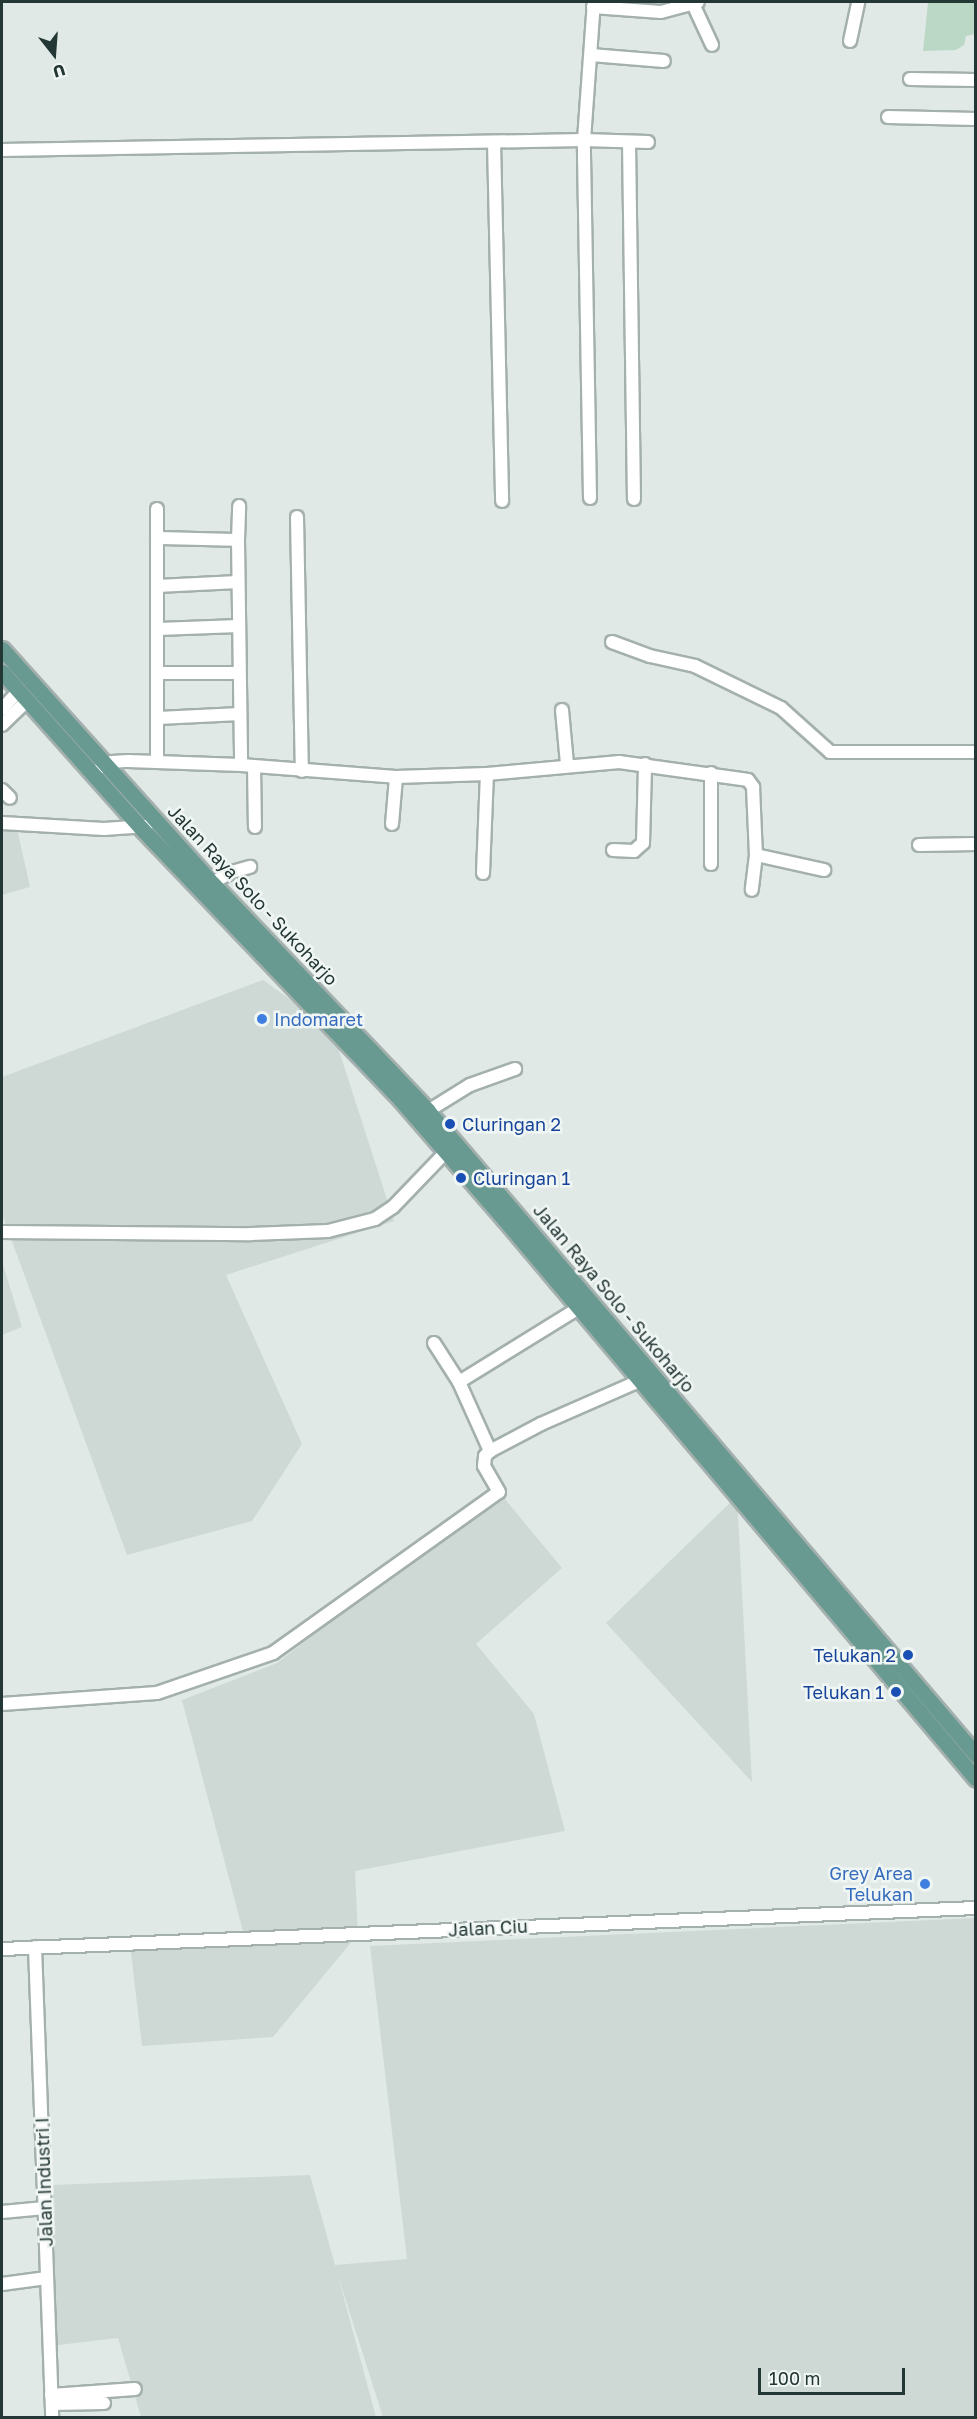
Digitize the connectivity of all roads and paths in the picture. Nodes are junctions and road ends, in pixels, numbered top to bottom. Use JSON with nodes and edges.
{"nodes":[{"id":1,"x":858,"y":2,"type":"edge"},
{"id":2,"x":696,"y":3,"type":"edge"},
{"id":3,"x":593,"y":4,"type":"edge"},
{"id":4,"x":850,"y":41,"type":"dead end"},
{"id":5,"x":712,"y":45,"type":"dead end"},
{"id":6,"x":591,"y":55,"type":"junction"},
{"id":7,"x":664,"y":61,"type":"dead end"},
{"id":8,"x":910,"y":79,"type":"dead end"},
{"id":9,"x":975,"y":80,"type":"edge"},
{"id":10,"x":888,"y":117,"type":"dead end"},
{"id":11,"x":975,"y":119,"type":"edge"},
{"id":12,"x":584,"y":140,"type":"junction"},
{"id":13,"x":494,"y":142,"type":"junction"},
{"id":14,"x":629,"y":142,"type":"junction"},
{"id":15,"x":648,"y":142,"type":"dead end"},
{"id":16,"x":2,"y":150,"type":"edge"},
{"id":17,"x":590,"y":498,"type":"dead end"},
{"id":18,"x":634,"y":499,"type":"dead end"},
{"id":19,"x":502,"y":501,"type":"dead end"},
{"id":20,"x":239,"y":506,"type":"dead end"},
{"id":21,"x":157,"y":510,"type":"dead end"},
{"id":22,"x":297,"y":518,"type":"dead end"},
{"id":23,"x":157,"y":538,"type":"junction"},
{"id":24,"x":238,"y":540,"type":"junction"},
{"id":25,"x":238,"y":582,"type":"junction"},
{"id":26,"x":158,"y":586,"type":"junction"},
{"id":27,"x":239,"y":626,"type":"junction"},
{"id":28,"x":158,"y":629,"type":"junction"},
{"id":29,"x":612,"y":642,"type":"dead end"},
{"id":30,"x":2,"y":649,"type":"edge"},
{"id":31,"x":2,"y":672,"type":"edge"},
{"id":32,"x":158,"y":673,"type":"junction"},
{"id":33,"x":239,"y":673,"type":"junction"},
{"id":34,"x":23,"y":696,"type":"junction"},
{"id":35,"x":2,"y":709,"type":"edge"},
{"id":36,"x":562,"y":710,"type":"dead end"},
{"id":37,"x":240,"y":714,"type":"junction"},
{"id":38,"x":158,"y":718,"type":"junction"},
{"id":39,"x":2,"y":725,"type":"edge"},
{"id":40,"x":975,"y":752,"type":"edge"},
{"id":41,"x":157,"y":762,"type":"junction"},
{"id":42,"x":106,"y":764,"type":"junction"},
{"id":43,"x":567,"y":764,"type":"junction"},
{"id":44,"x":645,"y":764,"type":"junction"},
{"id":45,"x":248,"y":766,"type":"junction"},
{"id":46,"x":302,"y":771,"type":"junction"},
{"id":47,"x":92,"y":772,"type":"junction"},
{"id":48,"x":711,"y":773,"type":"junction"},
{"id":49,"x":487,"y":774,"type":"junction"},
{"id":50,"x":396,"y":777,"type":"junction"},
{"id":51,"x":157,"y":822,"type":"junction"},
{"id":52,"x":2,"y":823,"type":"edge"},
{"id":53,"x":392,"y":824,"type":"dead end"},
{"id":54,"x":255,"y":827,"type":"dead end"},
{"id":55,"x":141,"y":828,"type":"junction"},
{"id":56,"x":975,"y":844,"type":"edge"},
{"id":57,"x":919,"y":845,"type":"dead end"},
{"id":58,"x":613,"y":850,"type":"dead end"},
{"id":59,"x":756,"y":855,"type":"junction"},
{"id":60,"x":711,"y":864,"type":"dead end"},
{"id":61,"x":250,"y":867,"type":"dead end"},
{"id":62,"x":824,"y":870,"type":"dead end"},
{"id":63,"x":483,"y":873,"type":"dead end"},
{"id":64,"x":212,"y":883,"type":"junction"},
{"id":65,"x":752,"y":890,"type":"dead end"},
{"id":66,"x":515,"y":1069,"type":"dead end"},
{"id":67,"x":428,"y":1111,"type":"junction"},
{"id":68,"x":446,"y":1152,"type":"junction"},
{"id":69,"x":485,"y":1186,"type":"junction"},
{"id":70,"x":510,"y":1215,"type":"junction"},
{"id":71,"x":2,"y":1232,"type":"edge"},
{"id":72,"x":579,"y":1308,"type":"junction"},
{"id":73,"x":434,"y":1343,"type":"dead end"},
{"id":74,"x":641,"y":1380,"type":"junction"},
{"id":75,"x":459,"y":1382,"type":"junction"},
{"id":76,"x":489,"y":1451,"type":"junction"},
{"id":77,"x":888,"y":1662,"type":"junction"},
{"id":78,"x":2,"y":1704,"type":"edge"},
{"id":79,"x":937,"y":1719,"type":"junction"},
{"id":80,"x":975,"y":1753,"type":"edge"},
{"id":81,"x":975,"y":1779,"type":"edge"},
{"id":82,"x":975,"y":1908,"type":"edge"},
{"id":83,"x":35,"y":1947,"type":"junction"},
{"id":84,"x":2,"y":1949,"type":"edge"},
{"id":85,"x":45,"y":2208,"type":"junction"},
{"id":86,"x":2,"y":2212,"type":"edge"},
{"id":87,"x":47,"y":2278,"type":"junction"},
{"id":88,"x":2,"y":2284,"type":"edge"},
{"id":89,"x":135,"y":2389,"type":"dead end"},
{"id":90,"x":52,"y":2399,"type":"junction"},
{"id":91,"x":104,"y":2403,"type":"dead end"},
{"id":92,"x":52,"y":2418,"type":"edge"}],
"edges":[{"from":1,"to":4,"type":"street"},
{"from":2,"to":3,"type":"street"},
{"from":2,"to":5,"type":"street"},
{"from":3,"to":6,"type":"street"},
{"from":6,"to":7,"type":"street"},
{"from":6,"to":12,"type":"street"},
{"from":8,"to":9,"type":"street"},
{"from":10,"to":11,"type":"street"},
{"from":12,"to":13,"type":"street"},
{"from":12,"to":14,"type":"street"},
{"from":12,"to":17,"type":"street"},
{"from":13,"to":16,"type":"street"},
{"from":13,"to":19,"type":"street"},
{"from":14,"to":15,"type":"street"},
{"from":14,"to":18,"type":"street"},
{"from":20,"to":24,"type":"street"},
{"from":21,"to":23,"type":"street"},
{"from":22,"to":46,"type":"street"},
{"from":23,"to":24,"type":"street"},
{"from":23,"to":26,"type":"street"},
{"from":24,"to":25,"type":"street"},
{"from":25,"to":26,"type":"street"},
{"from":25,"to":27,"type":"street"},
{"from":26,"to":28,"type":"street"},
{"from":27,"to":28,"type":"street"},
{"from":27,"to":33,"type":"street"},
{"from":28,"to":32,"type":"street"},
{"from":29,"to":40,"type":"street"},
{"from":30,"to":42,"type":"main road","name":"Jalan Raya Solo - Sukoharjo"},
{"from":31,"to":34,"type":"main road","name":"Jalan Raya Solo - Sukoharjo"},
{"from":32,"to":33,"type":"street"},
{"from":32,"to":38,"type":"street"},
{"from":33,"to":37,"type":"street"},
{"from":34,"to":35,"type":"street"},
{"from":34,"to":39,"type":"street"},
{"from":34,"to":47,"type":"main road","name":"Jalan Raya Solo - Sukoharjo"},
{"from":36,"to":43,"type":"street"},
{"from":37,"to":38,"type":"street"},
{"from":37,"to":45,"type":"street"},
{"from":38,"to":41,"type":"street"},
{"from":41,"to":42,"type":"street"},
{"from":41,"to":45,"type":"street"},
{"from":42,"to":47,"type":"street"},
{"from":42,"to":51,"type":"main road","name":"Jalan Raya Solo - Sukoharjo"},
{"from":43,"to":44,"type":"street"},
{"from":43,"to":49,"type":"street"},
{"from":44,"to":48,"type":"street"},
{"from":44,"to":58,"type":"street"},
{"from":45,"to":46,"type":"street"},
{"from":45,"to":54,"type":"street"},
{"from":46,"to":50,"type":"street"},
{"from":47,"to":55,"type":"main road","name":"Jalan Raya Solo - Sukoharjo"},
{"from":48,"to":59,"type":"street"},
{"from":48,"to":60,"type":"street"},
{"from":49,"to":50,"type":"street"},
{"from":49,"to":63,"type":"street"},
{"from":50,"to":53,"type":"street"},
{"from":51,"to":55,"type":"street"},
{"from":51,"to":64,"type":"main road","name":"Jalan Raya Solo - Sukoharjo"},
{"from":52,"to":55,"type":"street"},
{"from":55,"to":68,"type":"main road","name":"Jalan Raya Solo - Sukoharjo"},
{"from":56,"to":57,"type":"street"},
{"from":59,"to":62,"type":"street"},
{"from":59,"to":65,"type":"street"},
{"from":61,"to":64,"type":"street"},
{"from":64,"to":67,"type":"main road","name":"Jalan Raya Solo - Sukoharjo"},
{"from":66,"to":67,"type":"street"},
{"from":67,"to":69,"type":"main road","name":"Jalan Raya Solo - Sukoharjo"},
{"from":68,"to":69,"type":"main road","name":"Jalan Raya Solo - Sukoharjo"},
{"from":68,"to":71,"type":"street"},
{"from":69,"to":70,"type":"main road","name":"Jalan Raya Solo - Sukoharjo"},
{"from":70,"to":72,"type":"main road","name":"Jalan Raya Solo - Sukoharjo"},
{"from":70,"to":77,"type":"main road","name":"Jalan Raya Solo - Sukoharjo"},
{"from":72,"to":74,"type":"main road","name":"Jalan Raya Solo - Sukoharjo"},
{"from":72,"to":75,"type":"street"},
{"from":73,"to":75,"type":"street"},
{"from":74,"to":76,"type":"street"},
{"from":74,"to":77,"type":"main road","name":"Jalan Raya Solo - Sukoharjo"},
{"from":75,"to":76,"type":"street"},
{"from":76,"to":78,"type":"street"},
{"from":77,"to":79,"type":"main road","name":"Jalan Raya Solo - Sukoharjo"},
{"from":79,"to":80,"type":"main road"},
{"from":79,"to":81,"type":"main road"},
{"from":82,"to":83,"type":"street","name":"Jalan Ciu"},
{"from":83,"to":84,"type":"street","name":"Jalan Ciu"},
{"from":83,"to":85,"type":"street","name":"Jalan Industri I"},
{"from":85,"to":86,"type":"street"},
{"from":85,"to":87,"type":"street","name":"Jalan Industri I"},
{"from":87,"to":88,"type":"street"},
{"from":87,"to":90,"type":"street","name":"Jalan Industri I"},
{"from":89,"to":90,"type":"street"},
{"from":90,"to":91,"type":"street"},
{"from":90,"to":92,"type":"street","name":"Jalan Industri I"}]}
